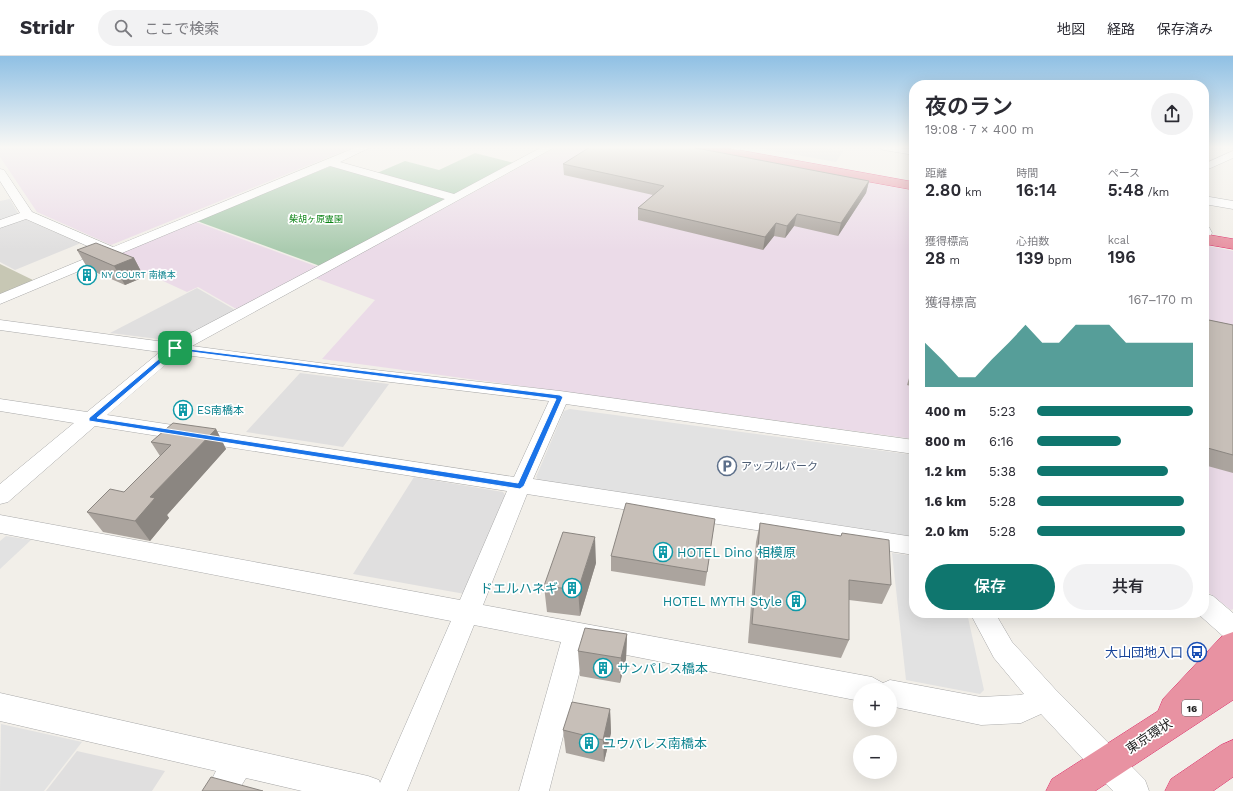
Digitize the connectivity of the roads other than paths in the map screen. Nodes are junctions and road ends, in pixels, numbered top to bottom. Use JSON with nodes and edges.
{"nodes":[{"id":1,"x":6,"y":181,"type":"edge"},
{"id":2,"x":283,"y":181,"type":"edge"},
{"id":3,"x":397,"y":181,"type":"edge"},
{"id":4,"x":486,"y":181,"type":"edge"},
{"id":5,"x":888,"y":181,"type":"edge"},
{"id":6,"x":909,"y":185,"type":"edge"},
{"id":7,"x":455,"y":198,"type":"junction"},
{"id":8,"x":1209,"y":201,"type":"edge"},
{"id":9,"x":1233,"y":205,"type":"edge"},
{"id":10,"x":27,"y":215,"type":"junction"},
{"id":11,"x":0,"y":224,"type":"edge"},
{"id":12,"x":1209,"y":235,"type":"edge"},
{"id":13,"x":1209,"y":236,"type":"edge"},
{"id":14,"x":1233,"y":238,"type":"edge"},
{"id":15,"x":1233,"y":244,"type":"edge"},
{"id":16,"x":112,"y":252,"type":"junction"},
{"id":17,"x":0,"y":299,"type":"edge"},
{"id":18,"x":0,"y":325,"type":"edge"},
{"id":19,"x":175,"y":348,"type":"junction"},
{"id":20,"x":560,"y":397,"type":"junction"},
{"id":21,"x":0,"y":405,"type":"edge"},
{"id":22,"x":91,"y":419,"type":"junction"},
{"id":23,"x":909,"y":446,"type":"edge"},
{"id":24,"x":520,"y":486,"type":"junction"},
{"id":25,"x":0,"y":496,"type":"edge"},
{"id":26,"x":0,"y":524,"type":"edge"},
{"id":27,"x":909,"y":545,"type":"edge"},
{"id":28,"x":1209,"y":608,"type":"edge"},
{"id":29,"x":468,"y":612,"type":"junction"},
{"id":30,"x":985,"y":618,"type":"edge"},
{"id":31,"x":1233,"y":629,"type":"edge"},
{"id":32,"x":576,"y":633,"type":"junction"},
{"id":33,"x":1233,"y":646,"type":"edge"},
{"id":34,"x":1233,"y":682,"type":"edge"},
{"id":35,"x":853,"y":686,"type":"edge"},
{"id":36,"x":897,"y":695,"type":"edge"},
{"id":37,"x":1045,"y":698,"type":"junction"},
{"id":38,"x":0,"y":707,"type":"edge"},
{"id":39,"x":1151,"y":735,"type":"junction"},
{"id":40,"x":1233,"y":757,"type":"edge"},
{"id":41,"x":239,"y":761,"type":"junction"},
{"id":42,"x":1107,"y":763,"type":"junction"},
{"id":43,"x":221,"y":791,"type":"edge"},
{"id":44,"x":368,"y":791,"type":"edge"},
{"id":45,"x":392,"y":791,"type":"edge"},
{"id":46,"x":534,"y":791,"type":"edge"},
{"id":47,"x":1064,"y":791,"type":"edge"},
{"id":48,"x":1134,"y":791,"type":"edge"},
{"id":49,"x":1183,"y":791,"type":"edge"}],
"edges":[{"from":1,"to":10,"type":"street"},
{"from":2,"to":16,"type":"street"},
{"from":3,"to":7,"type":"street"},
{"from":4,"to":7,"type":"street"},
{"from":5,"to":6,"type":"highway"},
{"from":7,"to":19,"type":"street"},
{"from":8,"to":9,"type":"street"},
{"from":10,"to":11,"type":"street"},
{"from":10,"to":16,"type":"street"},
{"from":12,"to":14,"type":"highway"},
{"from":13,"to":15,"type":"highway"},
{"from":16,"to":17,"type":"street"},
{"from":18,"to":19,"type":"street"},
{"from":19,"to":20,"type":"street"},
{"from":19,"to":22,"type":"street"},
{"from":20,"to":23,"type":"street"},
{"from":20,"to":24,"type":"street"},
{"from":21,"to":22,"type":"street"},
{"from":22,"to":24,"type":"street"},
{"from":22,"to":25,"type":"street"},
{"from":24,"to":27,"type":"street"},
{"from":24,"to":29,"type":"street"},
{"from":26,"to":29,"type":"street"},
{"from":28,"to":31,"type":"street"},
{"from":29,"to":32,"type":"street"},
{"from":29,"to":45,"type":"street"},
{"from":30,"to":37,"type":"street"},
{"from":32,"to":35,"type":"street"},
{"from":32,"to":46,"type":"street"},
{"from":33,"to":39,"type":"highway"},
{"from":34,"to":39,"type":"highway","name":"東京環状","number":"16"},
{"from":36,"to":37,"type":"street"},
{"from":37,"to":42,"type":"street"},
{"from":38,"to":41,"type":"street"},
{"from":39,"to":42,"type":"highway","name":"東京環状","number":"16"},
{"from":40,"to":49,"type":"highway"},
{"from":41,"to":43,"type":"street"},
{"from":41,"to":44,"type":"street"},
{"from":42,"to":47,"type":"highway","name":"東京環状","number":"16"},
{"from":42,"to":48,"type":"street"}]}
